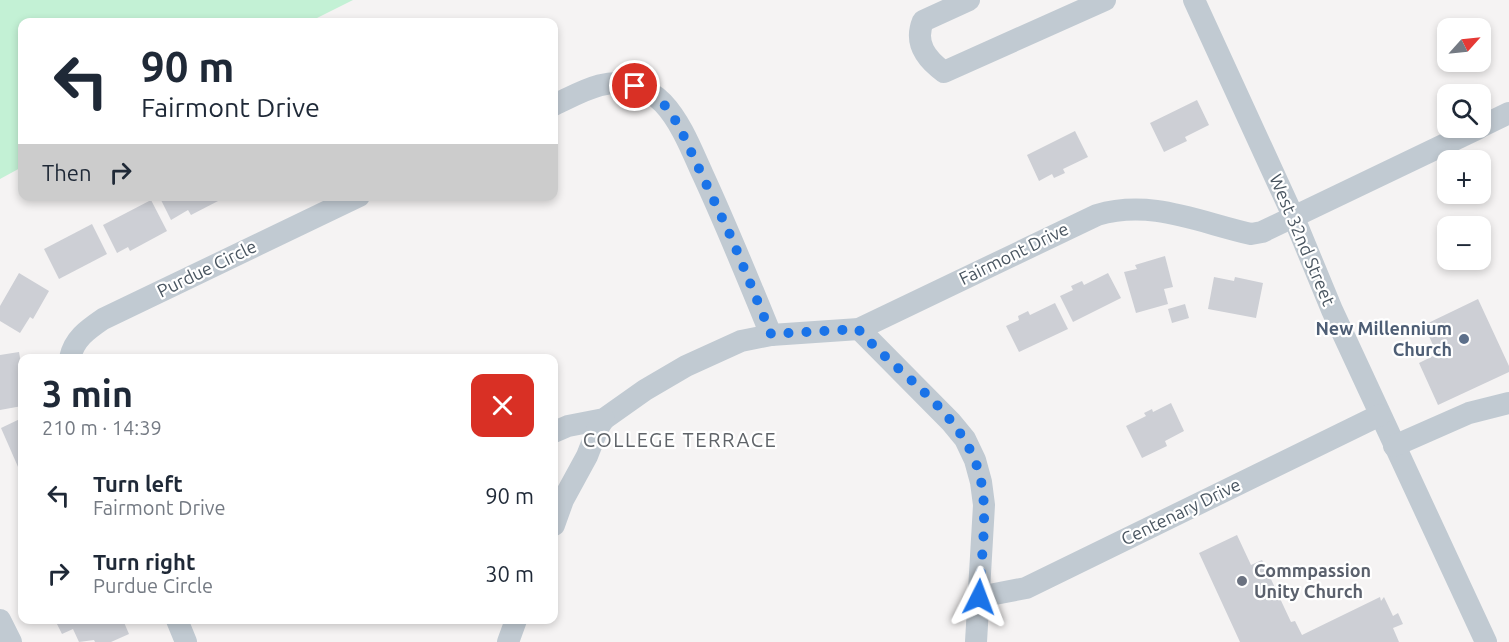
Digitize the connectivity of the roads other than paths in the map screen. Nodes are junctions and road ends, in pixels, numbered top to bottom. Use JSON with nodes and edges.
{"nodes":[{"id":1,"x":969,"y":0,"type":"edge"},
{"id":2,"x":1105,"y":0,"type":"edge"},
{"id":3,"x":1194,"y":0,"type":"edge"},
{"id":4,"x":558,"y":103,"type":"edge"},
{"id":5,"x":1509,"y":113,"type":"edge"},
{"id":6,"x":1491,"y":122,"type":"edge"},
{"id":7,"x":1458,"y":138,"type":"edge"},
{"id":8,"x":349,"y":201,"type":"edge"},
{"id":9,"x":1294,"y":218,"type":"junction"},
{"id":10,"x":858,"y":329,"type":"junction"},
{"id":11,"x":771,"y":334,"type":"junction"},
{"id":12,"x":71,"y":354,"type":"edge"},
{"id":13,"x":1509,"y":403,"type":"edge"},
{"id":14,"x":1380,"y":415,"type":"junction"},
{"id":15,"x":604,"y":419,"type":"junction"},
{"id":16,"x":558,"y":430,"type":"edge"},
{"id":17,"x":1394,"y":446,"type":"junction"},
{"id":18,"x":558,"y":514,"type":"edge"},
{"id":19,"x":979,"y":597,"type":"junction"},
{"id":20,"x":0,"y":620,"type":"edge"},
{"id":21,"x":179,"y":624,"type":"edge"},
{"id":22,"x":515,"y":624,"type":"edge"},
{"id":23,"x":11,"y":642,"type":"edge"},
{"id":24,"x":186,"y":642,"type":"edge"},
{"id":25,"x":508,"y":642,"type":"edge"},
{"id":26,"x":976,"y":642,"type":"edge"},
{"id":27,"x":1486,"y":642,"type":"edge"}],
"edges":[{"from":1,"to":2,"type":"street"},
{"from":3,"to":9,"type":"street","name":"West 32nd Street"},
{"from":4,"to":11,"type":"street"},
{"from":5,"to":6,"type":"street","name":"Fairmont Drive"},
{"from":7,"to":9,"type":"street","name":"Fairmont Drive"},
{"from":8,"to":12,"type":"street","name":"Purdue Circle"},
{"from":9,"to":10,"type":"street","name":"Fairmont Drive"},
{"from":9,"to":14,"type":"street","name":"West 32nd Street"},
{"from":10,"to":11,"type":"street","name":"Fairmont Drive"},
{"from":10,"to":19,"type":"street"},
{"from":11,"to":15,"type":"street","name":"Fairmont Drive"},
{"from":13,"to":17,"type":"street"},
{"from":14,"to":17,"type":"street","name":"West 32nd Street"},
{"from":14,"to":19,"type":"street","name":"Centenary Drive"},
{"from":15,"to":16,"type":"street","name":"Fairmont Drive"},
{"from":15,"to":18,"type":"street"},
{"from":17,"to":27,"type":"street","name":"West 32nd Street"},
{"from":19,"to":26,"type":"street"},
{"from":20,"to":23,"type":"street"},
{"from":21,"to":24,"type":"street"},
{"from":22,"to":25,"type":"street"}]}
